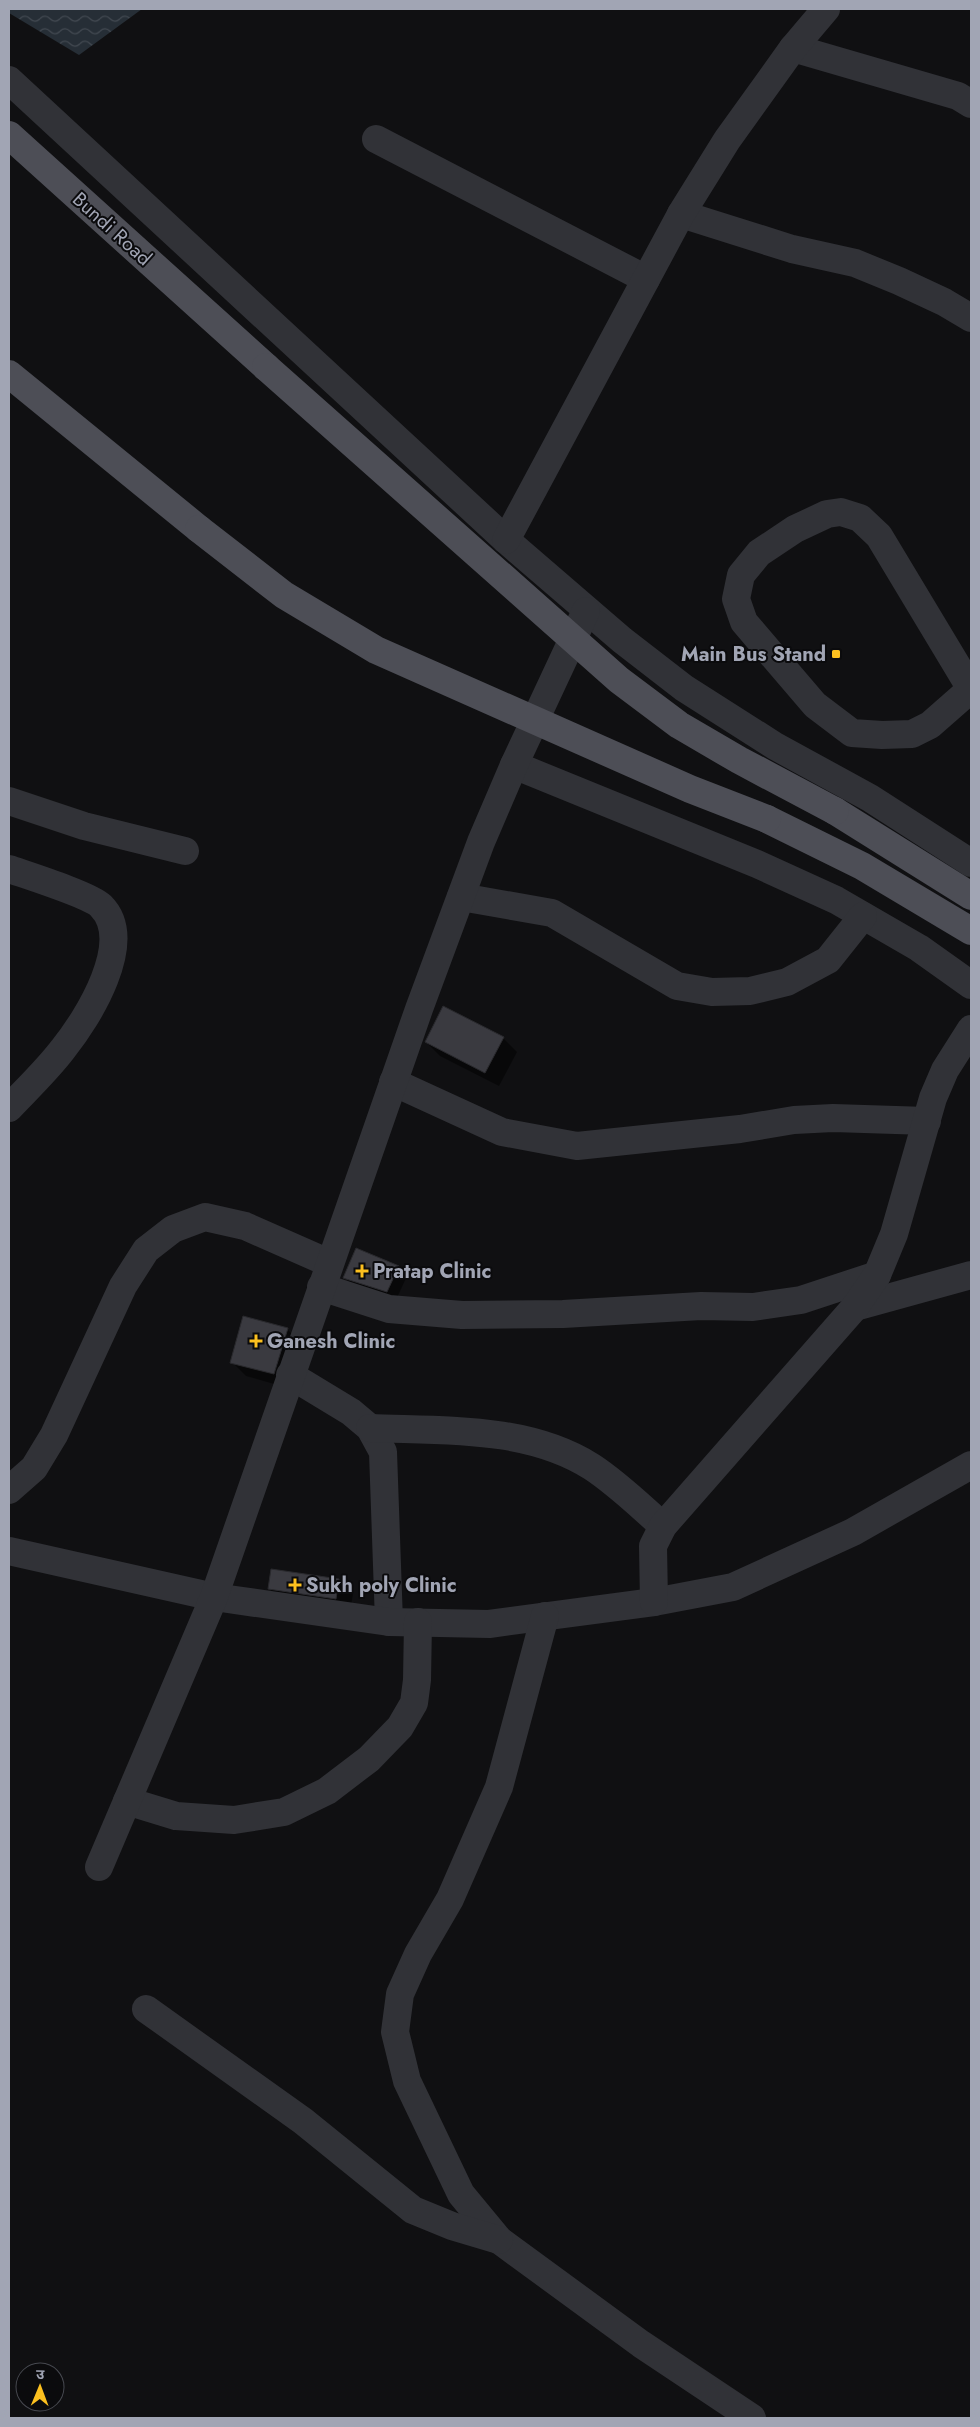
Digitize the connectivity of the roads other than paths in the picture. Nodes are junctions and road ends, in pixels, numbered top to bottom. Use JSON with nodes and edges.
{"nodes":[{"id":1,"x":825,"y":10,"type":"edge"},
{"id":2,"x":793,"y":48,"type":"junction"},
{"id":3,"x":9,"y":80,"type":"edge"},
{"id":4,"x":967,"y":97,"type":"edge"},
{"id":5,"x":9,"y":135,"type":"edge"},
{"id":6,"x":376,"y":139,"type":"dead end"},
{"id":7,"x":681,"y":214,"type":"junction"},
{"id":8,"x":646,"y":279,"type":"junction"},
{"id":9,"x":971,"y":318,"type":"edge"},
{"id":10,"x":9,"y":374,"type":"edge"},
{"id":11,"x":506,"y":540,"type":"junction"},
{"id":12,"x":586,"y":611,"type":"junction"},
{"id":13,"x":971,"y":690,"type":"edge"},
{"id":14,"x":514,"y":765,"type":"junction"},
{"id":15,"x":9,"y":801,"type":"edge"},
{"id":16,"x":185,"y":852,"type":"dead end"},
{"id":17,"x":971,"y":863,"type":"edge"},
{"id":18,"x":9,"y":869,"type":"edge"},
{"id":19,"x":971,"y":896,"type":"edge"},
{"id":20,"x":461,"y":897,"type":"junction"},
{"id":21,"x":863,"y":916,"type":"junction"},
{"id":22,"x":971,"y":932,"type":"edge"},
{"id":23,"x":971,"y":985,"type":"edge"},
{"id":24,"x":971,"y":1029,"type":"edge"},
{"id":25,"x":393,"y":1082,"type":"junction"},
{"id":26,"x":9,"y":1108,"type":"edge"},
{"id":27,"x":927,"y":1121,"type":"junction"},
{"id":28,"x":325,"y":1275,"type":"junction"},
{"id":29,"x":877,"y":1275,"type":"junction"},
{"id":30,"x":971,"y":1275,"type":"edge"},
{"id":31,"x":855,"y":1307,"type":"junction"},
{"id":32,"x":290,"y":1375,"type":"junction"},
{"id":33,"x":370,"y":1428,"type":"junction"},
{"id":34,"x":971,"y":1465,"type":"edge"},
{"id":35,"x":9,"y":1490,"type":"edge"},
{"id":36,"x":663,"y":1526,"type":"junction"},
{"id":37,"x":9,"y":1551,"type":"edge"},
{"id":38,"x":214,"y":1597,"type":"junction"},
{"id":39,"x":654,"y":1602,"type":"junction"},
{"id":40,"x":544,"y":1616,"type":"junction"},
{"id":41,"x":389,"y":1622,"type":"junction"},
{"id":42,"x":418,"y":1622,"type":"junction"},
{"id":43,"x":127,"y":1801,"type":"junction"},
{"id":44,"x":98,"y":1867,"type":"dead end"},
{"id":45,"x":146,"y":2009,"type":"dead end"},
{"id":46,"x":499,"y":2240,"type":"junction"},
{"id":47,"x":745,"y":2417,"type":"edge"}],
"edges":[{"from":1,"to":2,"type":"street"},
{"from":2,"to":4,"type":"street"},
{"from":2,"to":7,"type":"street"},
{"from":3,"to":11,"type":"street"},
{"from":5,"to":19,"type":"main road","name":"Bundi Road","bridge":true},
{"from":6,"to":8,"type":"street"},
{"from":7,"to":8,"type":"street"},
{"from":7,"to":9,"type":"street"},
{"from":8,"to":11,"type":"street"},
{"from":10,"to":22,"type":"main road","bridge":true},
{"from":11,"to":12,"type":"street"},
{"from":12,"to":14,"type":"street"},
{"from":12,"to":17,"type":"street"},
{"from":13,"to":13,"type":"street"},
{"from":14,"to":20,"type":"street"},
{"from":14,"to":21,"type":"street"},
{"from":15,"to":16,"type":"street"},
{"from":18,"to":26,"type":"street"},
{"from":20,"to":21,"type":"street"},
{"from":20,"to":25,"type":"street"},
{"from":21,"to":23,"type":"street"},
{"from":24,"to":27,"type":"street"},
{"from":25,"to":27,"type":"street"},
{"from":25,"to":28,"type":"street"},
{"from":27,"to":29,"type":"street"},
{"from":28,"to":29,"type":"street"},
{"from":28,"to":32,"type":"street"},
{"from":28,"to":35,"type":"street"},
{"from":29,"to":31,"type":"street"},
{"from":30,"to":31,"type":"street"},
{"from":31,"to":36,"type":"street"},
{"from":32,"to":33,"type":"street"},
{"from":32,"to":38,"type":"street"},
{"from":33,"to":36,"type":"street"},
{"from":33,"to":41,"type":"street"},
{"from":34,"to":39,"type":"street"},
{"from":36,"to":39,"type":"street"},
{"from":37,"to":38,"type":"street"},
{"from":38,"to":41,"type":"street"},
{"from":38,"to":43,"type":"street"},
{"from":39,"to":40,"type":"street"},
{"from":40,"to":42,"type":"street"},
{"from":40,"to":46,"type":"street"},
{"from":41,"to":42,"type":"street"},
{"from":42,"to":43,"type":"street"},
{"from":43,"to":44,"type":"street"},
{"from":45,"to":46,"type":"street"},
{"from":46,"to":47,"type":"street"}]}
